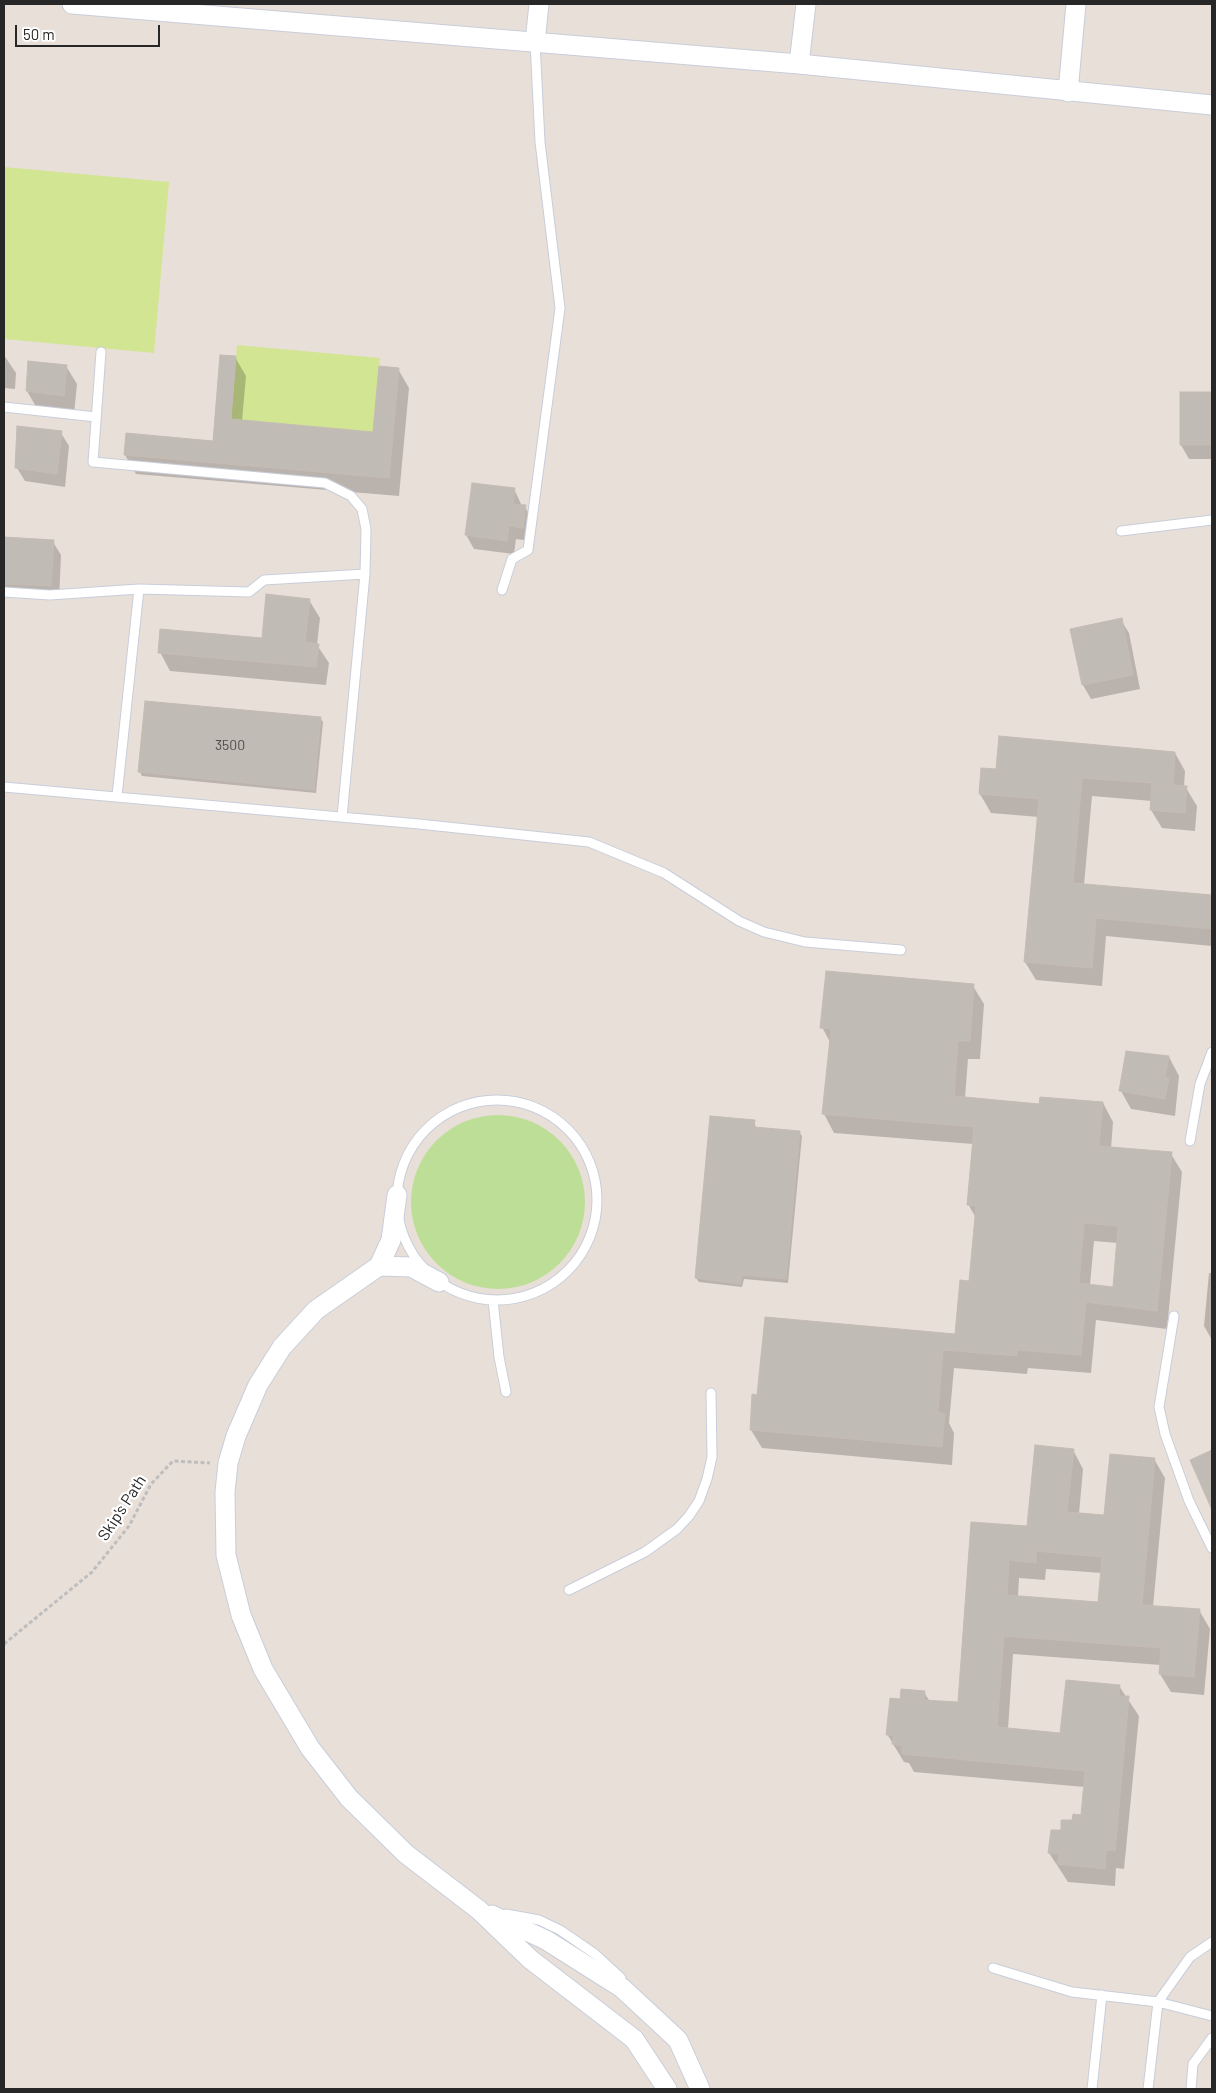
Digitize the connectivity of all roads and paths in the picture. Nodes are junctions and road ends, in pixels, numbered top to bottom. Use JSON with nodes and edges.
{"nodes":[{"id":1,"x":72,"y":4,"type":"edge"},
{"id":2,"x":539,"y":4,"type":"edge"},
{"id":3,"x":806,"y":4,"type":"edge"},
{"id":4,"x":1076,"y":4,"type":"edge"},
{"id":5,"x":535,"y":42,"type":"junction"},
{"id":6,"x":799,"y":64,"type":"junction"},
{"id":7,"x":1068,"y":92,"type":"junction"},
{"id":8,"x":1212,"y":105,"type":"edge"},
{"id":9,"x":101,"y":352,"type":"dead end"},
{"id":10,"x":4,"y":407,"type":"edge"},
{"id":11,"x":96,"y":417,"type":"junction"},
{"id":12,"x":1212,"y":520,"type":"edge"},
{"id":13,"x":1121,"y":531,"type":"dead end"},
{"id":14,"x":365,"y":574,"type":"junction"},
{"id":15,"x":139,"y":589,"type":"junction"},
{"id":16,"x":502,"y":590,"type":"dead end"},
{"id":17,"x":4,"y":592,"type":"edge"},
{"id":18,"x":4,"y":786,"type":"edge"},
{"id":19,"x":116,"y":796,"type":"junction"},
{"id":20,"x":342,"y":818,"type":"junction"},
{"id":21,"x":901,"y":950,"type":"dead end"},
{"id":22,"x":1212,"y":1052,"type":"edge"},
{"id":23,"x":1190,"y":1140,"type":"dead end"},
{"id":24,"x":397,"y":1195,"type":"junction"},
{"id":25,"x":379,"y":1266,"type":"junction"},
{"id":26,"x":440,"y":1282,"type":"junction"},
{"id":27,"x":493,"y":1300,"type":"junction"},
{"id":28,"x":1174,"y":1316,"type":"dead end"},
{"id":29,"x":506,"y":1392,"type":"dead end"},
{"id":30,"x":711,"y":1392,"type":"dead end"},
{"id":31,"x":228,"y":1463,"type":"junction"},
{"id":32,"x":1212,"y":1548,"type":"edge"},
{"id":33,"x":569,"y":1590,"type":"dead end"},
{"id":34,"x":4,"y":1644,"type":"edge"},
{"id":35,"x":480,"y":1910,"type":"junction"},
{"id":36,"x":1212,"y":1942,"type":"edge"},
{"id":37,"x":993,"y":1968,"type":"dead end"},
{"id":38,"x":1102,"y":1995,"type":"junction"},
{"id":39,"x":1158,"y":2002,"type":"junction"},
{"id":40,"x":1212,"y":2016,"type":"edge"},
{"id":41,"x":1212,"y":2038,"type":"edge"},
{"id":42,"x":667,"y":2089,"type":"edge"},
{"id":43,"x":700,"y":2089,"type":"edge"},
{"id":44,"x":1092,"y":2089,"type":"edge"},
{"id":45,"x":1148,"y":2089,"type":"edge"},
{"id":46,"x":1191,"y":2089,"type":"edge"}],
"edges":[{"from":1,"to":5,"type":"street"},
{"from":2,"to":5,"type":"street"},
{"from":3,"to":6,"type":"street"},
{"from":4,"to":7,"type":"street"},
{"from":5,"to":6,"type":"street"},
{"from":5,"to":16,"type":"lane"},
{"from":6,"to":7,"type":"street"},
{"from":7,"to":8,"type":"street"},
{"from":9,"to":11,"type":"lane"},
{"from":10,"to":11,"type":"lane"},
{"from":11,"to":14,"type":"lane"},
{"from":12,"to":13,"type":"lane"},
{"from":14,"to":15,"type":"lane"},
{"from":14,"to":20,"type":"lane"},
{"from":15,"to":17,"type":"lane"},
{"from":15,"to":19,"type":"lane"},
{"from":18,"to":19,"type":"lane"},
{"from":19,"to":20,"type":"lane"},
{"from":20,"to":21,"type":"lane"},
{"from":22,"to":23,"type":"lane"},
{"from":24,"to":25,"type":"street"},
{"from":24,"to":26,"type":"lane"},
{"from":24,"to":27,"type":"lane"},
{"from":25,"to":26,"type":"street"},
{"from":25,"to":31,"type":"street"},
{"from":26,"to":27,"type":"lane"},
{"from":27,"to":29,"type":"lane"},
{"from":28,"to":32,"type":"lane"},
{"from":30,"to":33,"type":"lane"},
{"from":31,"to":34,"type":"path","name":"Skip's Path"},
{"from":31,"to":35,"type":"street"},
{"from":35,"to":42,"type":"street"},
{"from":35,"to":43,"type":"street"},
{"from":36,"to":39,"type":"lane"},
{"from":37,"to":38,"type":"lane"},
{"from":38,"to":39,"type":"lane"},
{"from":38,"to":44,"type":"lane"},
{"from":39,"to":40,"type":"lane"},
{"from":39,"to":45,"type":"lane"},
{"from":41,"to":46,"type":"lane"}]}
